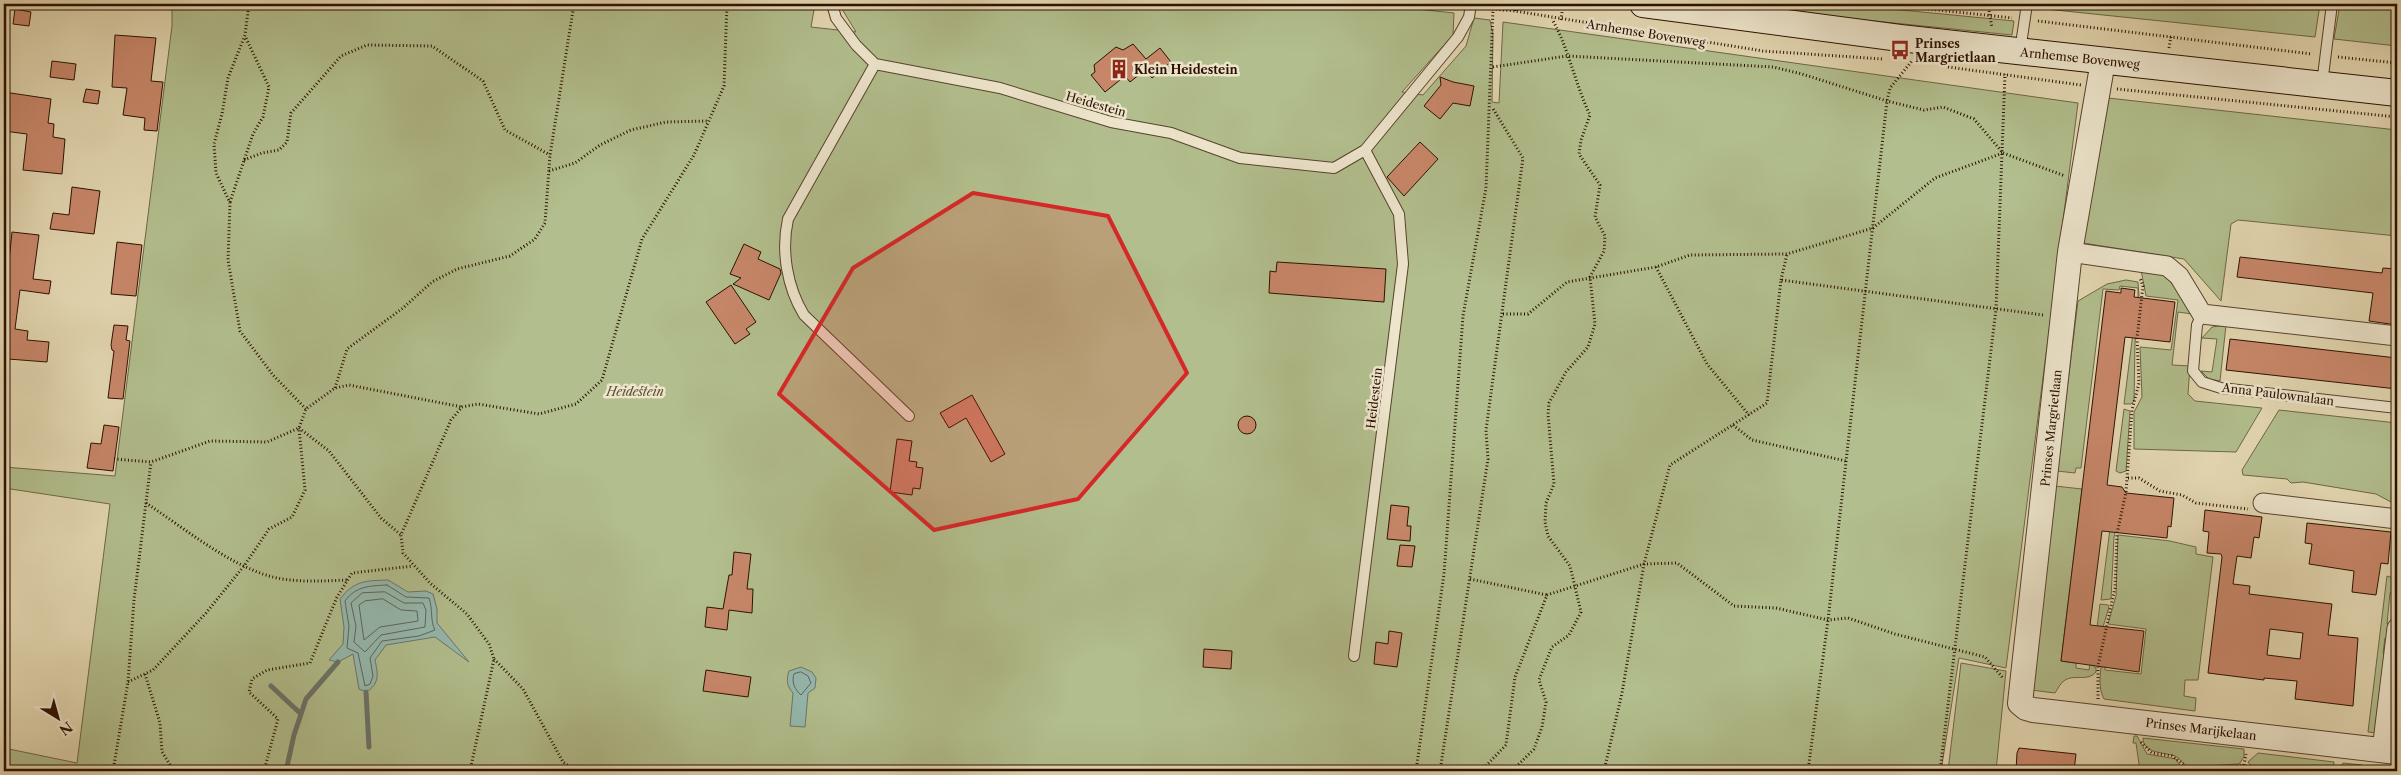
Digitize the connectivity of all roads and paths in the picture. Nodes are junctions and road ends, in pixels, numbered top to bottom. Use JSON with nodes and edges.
{"nodes":[{"id":1,"x":249,"y":4,"type":"edge"},
{"id":2,"x":574,"y":4,"type":"edge"},
{"id":3,"x":727,"y":4,"type":"edge"},
{"id":4,"x":832,"y":4,"type":"edge"},
{"id":5,"x":1516,"y":4,"type":"edge"},
{"id":6,"x":1563,"y":4,"type":"edge"},
{"id":7,"x":1643,"y":4,"type":"edge"},
{"id":8,"x":1883,"y":4,"type":"edge"},
{"id":9,"x":2028,"y":4,"type":"edge"},
{"id":10,"x":2332,"y":4,"type":"edge"},
{"id":11,"x":1471,"y":5,"type":"edge"},
{"id":12,"x":1493,"y":9,"type":"junction"},
{"id":13,"x":1515,"y":11,"type":"junction"},
{"id":14,"x":1552,"y":19,"type":"junction"},
{"id":15,"x":2025,"y":19,"type":"junction"},
{"id":16,"x":1561,"y":20,"type":"junction"},
{"id":17,"x":245,"y":35,"type":"junction"},
{"id":18,"x":1763,"y":51,"type":"dead end"},
{"id":19,"x":2020,"y":51,"type":"junction"},
{"id":20,"x":2324,"y":55,"type":"junction"},
{"id":21,"x":1567,"y":56,"type":"junction"},
{"id":22,"x":1912,"y":61,"type":"dead end"},
{"id":23,"x":2103,"y":61,"type":"junction"},
{"id":24,"x":2397,"y":63,"type":"edge"},
{"id":25,"x":875,"y":64,"type":"junction"},
{"id":26,"x":1493,"y":67,"type":"dead end"},
{"id":27,"x":2006,"y":76,"type":"dead end"},
{"id":28,"x":2322,"y":84,"type":"junction"},
{"id":29,"x":2397,"y":93,"type":"edge"},
{"id":30,"x":1887,"y":101,"type":"junction"},
{"id":31,"x":1492,"y":107,"type":"dead end"},
{"id":32,"x":708,"y":121,"type":"junction"},
{"id":33,"x":1365,"y":150,"type":"junction"},
{"id":34,"x":2003,"y":153,"type":"junction"},
{"id":35,"x":550,"y":156,"type":"junction"},
{"id":36,"x":244,"y":160,"type":"junction"},
{"id":37,"x":549,"y":171,"type":"junction"},
{"id":38,"x":2082,"y":182,"type":"junction"},
{"id":39,"x":230,"y":203,"type":"junction"},
{"id":40,"x":1873,"y":228,"type":"junction"},
{"id":41,"x":2070,"y":252,"type":"junction"},
{"id":42,"x":1787,"y":254,"type":"junction"},
{"id":43,"x":2140,"y":262,"type":"junction"},
{"id":44,"x":1656,"y":267,"type":"junction"},
{"id":45,"x":1590,"y":277,"type":"junction"},
{"id":46,"x":1781,"y":280,"type":"junction"},
{"id":47,"x":1867,"y":290,"type":"junction"},
{"id":48,"x":1996,"y":309,"type":"junction"},
{"id":49,"x":1502,"y":314,"type":"junction"},
{"id":50,"x":2202,"y":314,"type":"junction"},
{"id":51,"x":2063,"y":317,"type":"junction"},
{"id":52,"x":2397,"y":336,"type":"edge"},
{"id":53,"x":334,"y":388,"type":"junction"},
{"id":54,"x":462,"y":407,"type":"junction"},
{"id":55,"x":2397,"y":408,"type":"edge"},
{"id":56,"x":306,"y":409,"type":"junction"},
{"id":57,"x":1749,"y":415,"type":"junction"},
{"id":58,"x":909,"y":416,"type":"dead end"},
{"id":59,"x":1733,"y":425,"type":"junction"},
{"id":60,"x":299,"y":428,"type":"junction"},
{"id":61,"x":114,"y":459,"type":"dead end"},
{"id":62,"x":1846,"y":461,"type":"junction"},
{"id":63,"x":151,"y":462,"type":"junction"},
{"id":64,"x":2128,"y":478,"type":"junction"},
{"id":65,"x":146,"y":503,"type":"junction"},
{"id":66,"x":2263,"y":503,"type":"joint"},
{"id":67,"x":2397,"y":519,"type":"edge"},
{"id":68,"x":401,"y":535,"type":"junction"},
{"id":69,"x":1644,"y":564,"type":"junction"},
{"id":70,"x":244,"y":566,"type":"junction"},
{"id":71,"x":413,"y":566,"type":"junction"},
{"id":72,"x":1470,"y":579,"type":"junction"},
{"id":73,"x":347,"y":580,"type":"junction"},
{"id":74,"x":1575,"y":586,"type":"junction"},
{"id":75,"x":1547,"y":595,"type":"junction"},
{"id":76,"x":1828,"y":620,"type":"junction"},
{"id":77,"x":2397,"y":628,"type":"edge"},
{"id":78,"x":1956,"y":649,"type":"junction"},
{"id":79,"x":1354,"y":656,"type":"dead end"},
{"id":80,"x":494,"y":659,"type":"junction"},
{"id":81,"x":145,"y":674,"type":"junction"},
{"id":82,"x":128,"y":682,"type":"junction"},
{"id":83,"x":2021,"y":702,"type":"junction"},
{"id":84,"x":2098,"y":717,"type":"junction"},
{"id":85,"x":2139,"y":735,"type":"dead end"},
{"id":86,"x":2389,"y":751,"type":"edge"},
{"id":87,"x":113,"y":771,"type":"edge"},
{"id":88,"x":174,"y":771,"type":"edge"},
{"id":89,"x":264,"y":771,"type":"edge"},
{"id":90,"x":470,"y":771,"type":"edge"},
{"id":91,"x":576,"y":771,"type":"edge"},
{"id":92,"x":1416,"y":771,"type":"edge"},
{"id":93,"x":1440,"y":771,"type":"edge"},
{"id":94,"x":1481,"y":771,"type":"edge"},
{"id":95,"x":1516,"y":771,"type":"edge"},
{"id":96,"x":1604,"y":771,"type":"edge"},
{"id":97,"x":1808,"y":771,"type":"edge"},
{"id":98,"x":1940,"y":771,"type":"edge"},
{"id":99,"x":2252,"y":771,"type":"edge"}],
"edges":[{"from":1,"to":17,"type":"path"},
{"from":2,"to":35,"type":"path"},
{"from":3,"to":32,"type":"path"},
{"from":4,"to":25,"type":"lane"},
{"from":5,"to":13,"type":"path"},
{"from":6,"to":16,"type":"path"},
{"from":7,"to":19,"type":"main road","name":"Arnhemse Bovenweg"},
{"from":8,"to":15,"type":"path"},
{"from":9,"to":15,"type":"lane"},
{"from":10,"to":20,"type":"lane"},
{"from":11,"to":12,"type":"path","name":"Arnhemse Bovenweg"},
{"from":11,"to":33,"type":"lane","name":"Heidestein"},
{"from":12,"to":13,"type":"path","name":"Arnhemse Bovenweg"},
{"from":12,"to":92,"type":"path"},
{"from":13,"to":14,"type":"path","name":"Arnhemse Bovenweg"},
{"from":14,"to":16,"type":"path","name":"Arnhemse Bovenweg"},
{"from":14,"to":21,"type":"path"},
{"from":15,"to":19,"type":"lane"},
{"from":15,"to":20,"type":"path"},
{"from":16,"to":18,"type":"path","name":"Arnhemse Bovenweg"},
{"from":17,"to":36,"type":"path"},
{"from":17,"to":39,"type":"path"},
{"from":19,"to":23,"type":"main road","name":"Arnhemse Bovenweg"},
{"from":20,"to":24,"type":"path"},
{"from":20,"to":28,"type":"lane"},
{"from":21,"to":26,"type":"path"},
{"from":21,"to":30,"type":"path"},
{"from":21,"to":45,"type":"path"},
{"from":22,"to":30,"type":"path"},
{"from":23,"to":28,"type":"main road","name":"Arnhemse Bovenweg"},
{"from":23,"to":38,"type":"street","name":"Prinses Margrietlaan"},
{"from":25,"to":33,"type":"lane","name":"Heidestein"},
{"from":25,"to":58,"type":"lane"},
{"from":27,"to":34,"type":"path"},
{"from":28,"to":29,"type":"main road","name":"Arnhemse Bovenweg"},
{"from":30,"to":34,"type":"path"},
{"from":30,"to":40,"type":"path"},
{"from":31,"to":49,"type":"path"},
{"from":32,"to":37,"type":"path"},
{"from":32,"to":54,"type":"path"},
{"from":33,"to":79,"type":"lane","name":"Heidestein"},
{"from":34,"to":38,"type":"path"},
{"from":34,"to":40,"type":"path"},
{"from":34,"to":48,"type":"path"},
{"from":35,"to":36,"type":"path"},
{"from":35,"to":37,"type":"path"},
{"from":36,"to":39,"type":"path"},
{"from":37,"to":53,"type":"path"},
{"from":38,"to":41,"type":"street","name":"Prinses Margrietlaan"},
{"from":39,"to":56,"type":"path"},
{"from":40,"to":42,"type":"path"},
{"from":40,"to":47,"type":"path"},
{"from":41,"to":43,"type":"street"},
{"from":41,"to":51,"type":"street","name":"Prinses Margrietlaan"},
{"from":42,"to":44,"type":"path"},
{"from":42,"to":46,"type":"path"},
{"from":43,"to":50,"type":"street"},
{"from":43,"to":64,"type":"path"},
{"from":44,"to":45,"type":"path"},
{"from":44,"to":57,"type":"path"},
{"from":45,"to":49,"type":"path"},
{"from":45,"to":74,"type":"path"},
{"from":46,"to":47,"type":"path"},
{"from":46,"to":57,"type":"path"},
{"from":47,"to":48,"type":"path"},
{"from":47,"to":62,"type":"path"},
{"from":48,"to":51,"type":"path"},
{"from":48,"to":78,"type":"path"},
{"from":49,"to":72,"type":"path"},
{"from":50,"to":52,"type":"street"},
{"from":50,"to":55,"type":"lane","name":"Anna Paulownalaan"},
{"from":51,"to":83,"type":"street","name":"Prinses Margrietlaan"},
{"from":53,"to":54,"type":"path"},
{"from":53,"to":56,"type":"path"},
{"from":54,"to":68,"type":"path"},
{"from":56,"to":60,"type":"path"},
{"from":57,"to":59,"type":"path"},
{"from":59,"to":62,"type":"path"},
{"from":59,"to":69,"type":"path"},
{"from":60,"to":63,"type":"path"},
{"from":60,"to":68,"type":"path"},
{"from":60,"to":70,"type":"path"},
{"from":61,"to":63,"type":"path"},
{"from":62,"to":76,"type":"path"},
{"from":63,"to":65,"type":"path"},
{"from":64,"to":66,"type":"path"},
{"from":64,"to":84,"type":"path"},
{"from":65,"to":70,"type":"path"},
{"from":65,"to":82,"type":"path"},
{"from":66,"to":67,"type":"street"},
{"from":68,"to":71,"type":"path"},
{"from":69,"to":74,"type":"path"},
{"from":69,"to":76,"type":"path"},
{"from":69,"to":96,"type":"path"},
{"from":70,"to":73,"type":"path"},
{"from":70,"to":81,"type":"path"},
{"from":71,"to":73,"type":"path"},
{"from":71,"to":80,"type":"path"},
{"from":72,"to":75,"type":"path"},
{"from":72,"to":93,"type":"path"},
{"from":73,"to":89,"type":"path"},
{"from":74,"to":75,"type":"path"},
{"from":74,"to":95,"type":"path"},
{"from":75,"to":94,"type":"path"},
{"from":76,"to":78,"type":"path"},
{"from":76,"to":97,"type":"path"},
{"from":77,"to":86,"type":"street","name":"Prinses Marijkelaan"},
{"from":78,"to":83,"type":"path"},
{"from":78,"to":98,"type":"path"},
{"from":80,"to":90,"type":"path"},
{"from":80,"to":91,"type":"path"},
{"from":81,"to":82,"type":"path"},
{"from":81,"to":88,"type":"path"},
{"from":82,"to":87,"type":"path"},
{"from":83,"to":84,"type":"street","name":"Prinses Marijkelaan"},
{"from":84,"to":86,"type":"street","name":"Prinses Marijkelaan"},
{"from":85,"to":99,"type":"path"}]}
